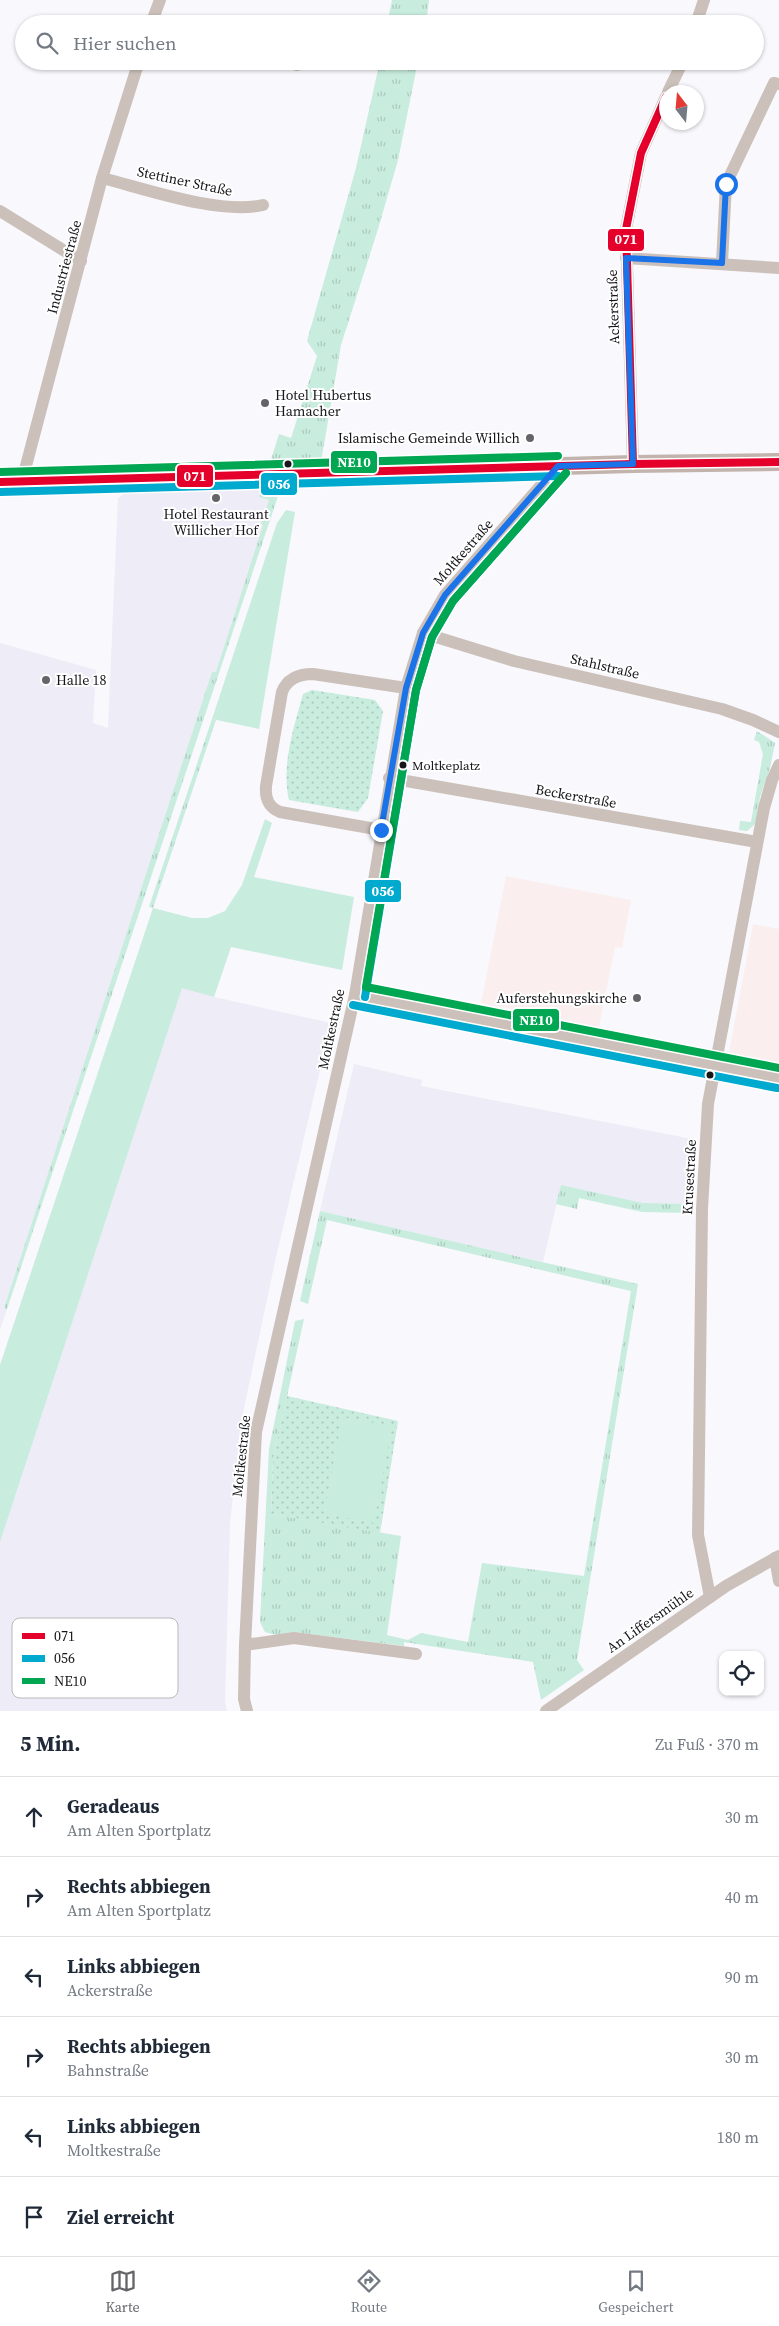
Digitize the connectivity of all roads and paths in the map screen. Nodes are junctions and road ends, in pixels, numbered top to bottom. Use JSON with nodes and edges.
{"nodes":[{"id":1,"x":160,"y":0,"type":"edge"},
{"id":2,"x":704,"y":0,"type":"edge"},
{"id":3,"x":154,"y":15,"type":"edge"},
{"id":4,"x":699,"y":15,"type":"edge"},
{"id":5,"x":136,"y":70,"type":"edge"},
{"id":6,"x":679,"y":70,"type":"edge"},
{"id":7,"x":779,"y":84,"type":"edge"},
{"id":8,"x":671,"y":85,"type":"edge"},
{"id":9,"x":659,"y":113,"type":"edge"},
{"id":10,"x":102,"y":178,"type":"junction"},
{"id":11,"x":263,"y":204,"type":"dead end"},
{"id":12,"x":0,"y":211,"type":"edge"},
{"id":13,"x":626,"y":258,"type":"junction"},
{"id":14,"x":81,"y":261,"type":"junction"},
{"id":15,"x":722,"y":263,"type":"junction"},
{"id":16,"x":779,"y":268,"type":"edge"},
{"id":17,"x":779,"y":462,"type":"edge"},
{"id":18,"x":633,"y":464,"type":"junction"},
{"id":19,"x":558,"y":466,"type":"junction"},
{"id":20,"x":22,"y":481,"type":"junction"},
{"id":21,"x":0,"y":482,"type":"edge"},
{"id":22,"x":423,"y":633,"type":"junction"},
{"id":23,"x":406,"y":688,"type":"junction"},
{"id":24,"x":779,"y":732,"type":"edge"},
{"id":25,"x":779,"y":765,"type":"edge"},
{"id":26,"x":389,"y":778,"type":"junction"},
{"id":27,"x":381,"y":830,"type":"junction"},
{"id":28,"x":757,"y":842,"type":"junction"},
{"id":29,"x":354,"y":994,"type":"junction"},
{"id":30,"x":714,"y":1067,"type":"junction"},
{"id":31,"x":779,"y":1078,"type":"edge"},
{"id":32,"x":777,"y":1557,"type":"edge"},
{"id":33,"x":779,"y":1581,"type":"edge"},
{"id":34,"x":710,"y":1597,"type":"junction"},
{"id":35,"x":245,"y":1644,"type":"junction"},
{"id":36,"x":416,"y":1654,"type":"dead end"},
{"id":37,"x":247,"y":1711,"type":"edge"},
{"id":38,"x":546,"y":1711,"type":"edge"}],
"edges":[{"from":1,"to":3,"type":"street"},
{"from":2,"to":4,"type":"street"},
{"from":5,"to":10,"type":"street","name":"Industriestraße"},
{"from":6,"to":8,"type":"street"},
{"from":7,"to":15,"type":"street"},
{"from":9,"to":13,"type":"street","name":"Ackerstraße"},
{"from":10,"to":11,"type":"street","name":"Stettiner Straße"},
{"from":10,"to":14,"type":"street","name":"Industriestraße"},
{"from":12,"to":14,"type":"street"},
{"from":13,"to":15,"type":"street"},
{"from":13,"to":18,"type":"street","name":"Ackerstraße"},
{"from":14,"to":20,"type":"street","name":"Industriestraße"},
{"from":15,"to":16,"type":"street"},
{"from":17,"to":18,"type":"street"},
{"from":18,"to":19,"type":"street"},
{"from":19,"to":20,"type":"street"},
{"from":19,"to":22,"type":"street","name":"Moltkestraße"},
{"from":20,"to":21,"type":"street"},
{"from":22,"to":23,"type":"street","name":"Moltkestraße"},
{"from":22,"to":24,"type":"street","name":"Stahlstraße"},
{"from":23,"to":26,"type":"street","name":"Moltkestraße"},
{"from":23,"to":27,"type":"street"},
{"from":25,"to":28,"type":"street","name":"Krusestraße"},
{"from":26,"to":27,"type":"street","name":"Moltkestraße"},
{"from":26,"to":28,"type":"street","name":"Beckerstraße"},
{"from":27,"to":29,"type":"street","name":"Moltkestraße"},
{"from":28,"to":30,"type":"street","name":"Krusestraße"},
{"from":29,"to":30,"type":"street"},
{"from":29,"to":35,"type":"street","name":"Moltkestraße"},
{"from":30,"to":31,"type":"street"},
{"from":30,"to":34,"type":"street","name":"Krusestraße"},
{"from":32,"to":33,"type":"street","name":"An Liffersmühle"},
{"from":32,"to":34,"type":"street","name":"An Liffersmühle"},
{"from":34,"to":38,"type":"street","name":"An Liffersmühle"},
{"from":35,"to":36,"type":"street"},
{"from":35,"to":37,"type":"street","name":"Moltkestraße"}]}
